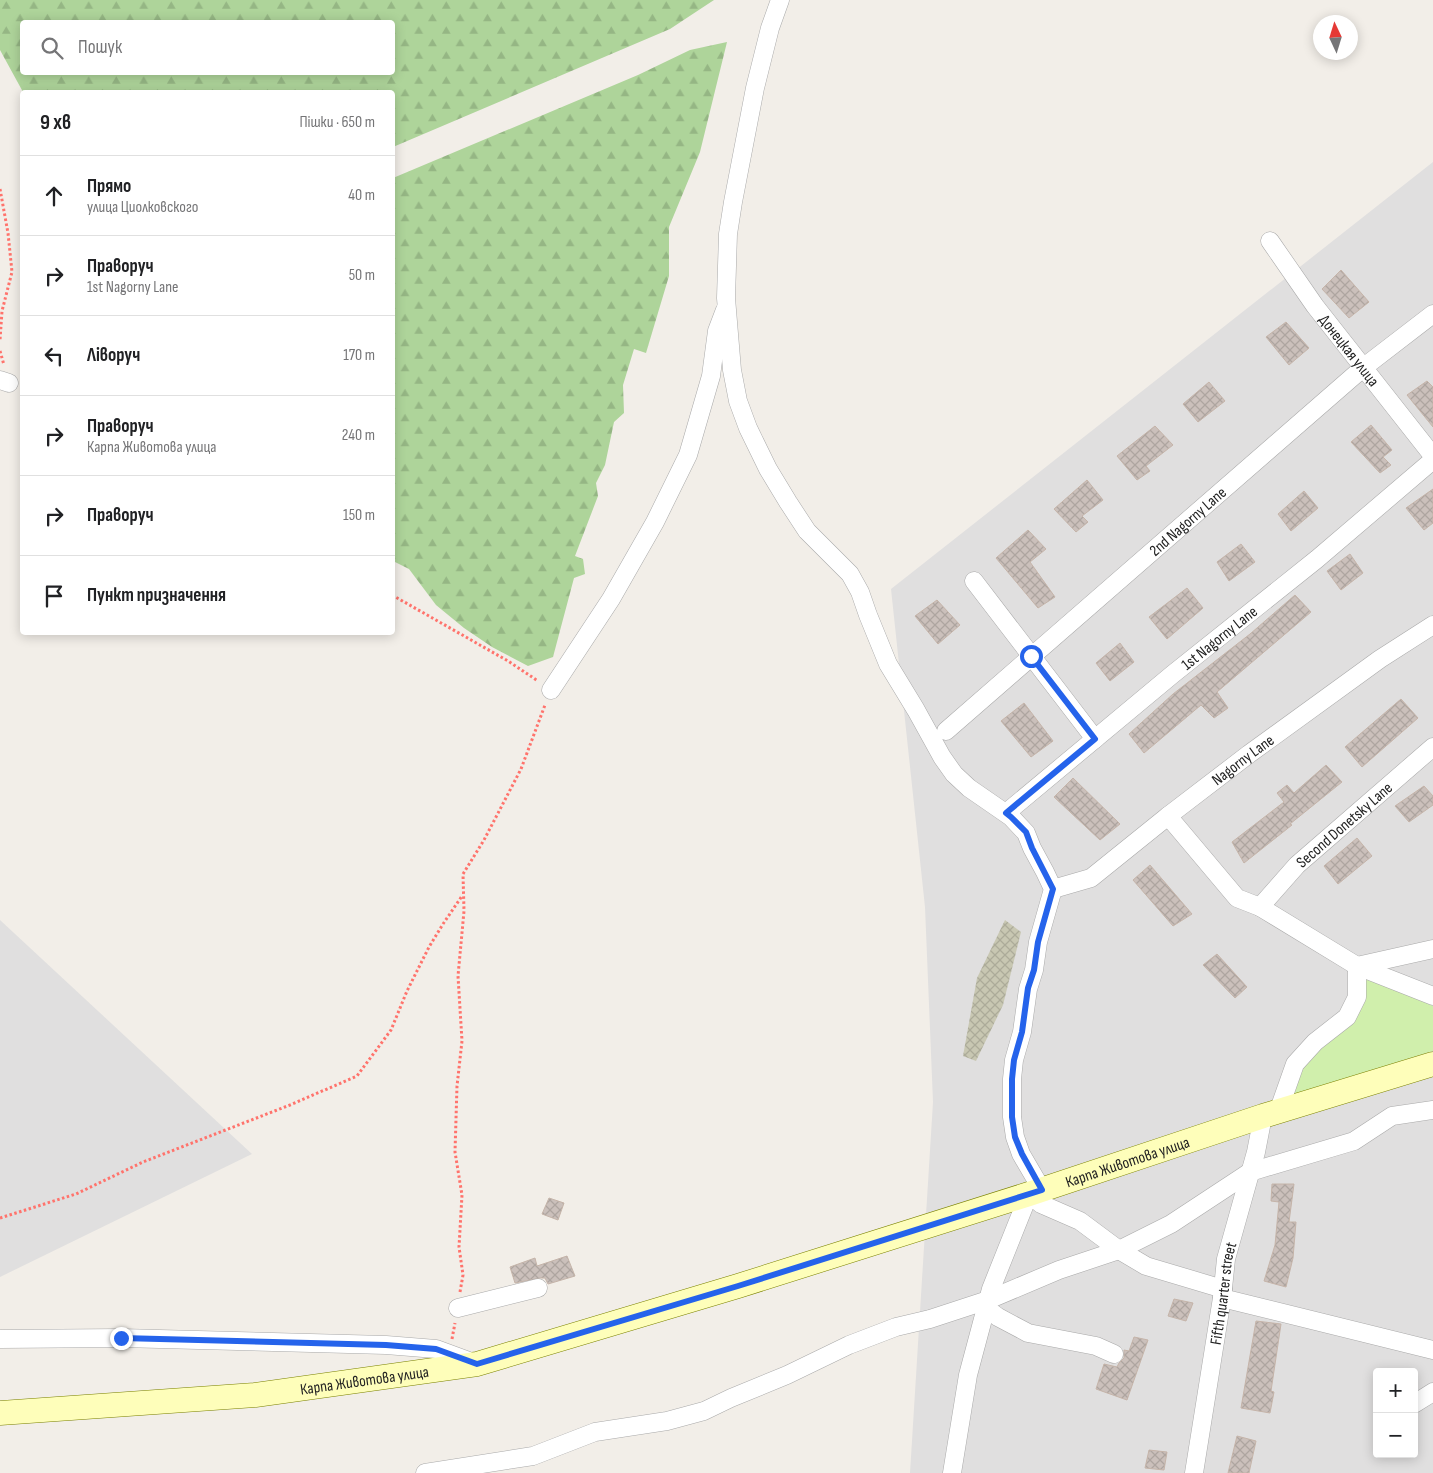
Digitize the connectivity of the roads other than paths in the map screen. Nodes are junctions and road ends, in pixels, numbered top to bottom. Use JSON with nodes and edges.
{"nodes":[{"id":1,"x":780,"y":0,"type":"edge"},
{"id":2,"x":1270,"y":241,"type":"dead end"},
{"id":3,"x":727,"y":306,"type":"junction"},
{"id":4,"x":1433,"y":314,"type":"edge"},
{"id":5,"x":1364,"y":367,"type":"junction"},
{"id":6,"x":1433,"y":456,"type":"edge"},
{"id":7,"x":1433,"y":460,"type":"edge"},
{"id":8,"x":974,"y":581,"type":"dead end"},
{"id":9,"x":1433,"y":625,"type":"edge"},
{"id":10,"x":1433,"y":637,"type":"edge"},
{"id":11,"x":1413,"y":638,"type":"junction"},
{"id":12,"x":1031,"y":656,"type":"junction"},
{"id":13,"x":551,"y":690,"type":"road end"},
{"id":14,"x":946,"y":731,"type":"dead end"},
{"id":15,"x":1095,"y":739,"type":"junction"},
{"id":16,"x":1433,"y":747,"type":"edge"},
{"id":17,"x":1006,"y":813,"type":"junction"},
{"id":18,"x":1168,"y":816,"type":"junction"},
{"id":19,"x":1053,"y":889,"type":"junction"},
{"id":20,"x":1260,"y":907,"type":"junction"},
{"id":21,"x":1433,"y":950,"type":"edge"},
{"id":22,"x":1357,"y":966,"type":"junction"},
{"id":23,"x":1433,"y":996,"type":"edge"},
{"id":24,"x":1433,"y":1064,"type":"edge"},
{"id":25,"x":1433,"y":1110,"type":"edge"},
{"id":26,"x":1271,"y":1114,"type":"junction"},
{"id":27,"x":1250,"y":1172,"type":"junction"},
{"id":28,"x":1035,"y":1192,"type":"junction"},
{"id":29,"x":1119,"y":1250,"type":"junction"},
{"id":30,"x":538,"y":1288,"type":"dead end"},
{"id":31,"x":1222,"y":1294,"type":"junction"},
{"id":32,"x":987,"y":1304,"type":"junction"},
{"id":33,"x":458,"y":1308,"type":"road end"},
{"id":34,"x":0,"y":1339,"type":"edge"},
{"id":35,"x":1433,"y":1350,"type":"edge"},
{"id":36,"x":1114,"y":1354,"type":"dead end"},
{"id":37,"x":477,"y":1364,"type":"junction"},
{"id":38,"x":1433,"y":1392,"type":"edge"},
{"id":39,"x":1418,"y":1401,"type":"edge"},
{"id":40,"x":0,"y":1413,"type":"edge"},
{"id":41,"x":425,"y":1473,"type":"edge"},
{"id":42,"x":952,"y":1473,"type":"edge"},
{"id":43,"x":1194,"y":1473,"type":"edge"}],
"edges":[{"from":1,"to":3,"type":"street"},
{"from":2,"to":5,"type":"street","name":"Донецкая улица"},
{"from":3,"to":13,"type":"street"},
{"from":3,"to":17,"type":"street"},
{"from":4,"to":5,"type":"street","name":"2nd Nagorny Lane"},
{"from":5,"to":6,"type":"street","name":"Донецкая улица"},
{"from":5,"to":12,"type":"street","name":"2nd Nagorny Lane"},
{"from":7,"to":15,"type":"street","name":"1st Nagorny Lane"},
{"from":8,"to":12,"type":"street"},
{"from":9,"to":11,"type":"street","name":"Nagorny Lane"},
{"from":10,"to":11,"type":"street"},
{"from":11,"to":18,"type":"street","name":"Nagorny Lane"},
{"from":12,"to":14,"type":"street","name":"2nd Nagorny Lane"},
{"from":12,"to":15,"type":"street"},
{"from":15,"to":17,"type":"street","name":"1st Nagorny Lane"},
{"from":16,"to":20,"type":"street","name":"Second Donetsky Lane"},
{"from":17,"to":19,"type":"street"},
{"from":18,"to":19,"type":"street","name":"Nagorny Lane"},
{"from":18,"to":20,"type":"street"},
{"from":19,"to":28,"type":"street"},
{"from":20,"to":22,"type":"street"},
{"from":21,"to":22,"type":"street"},
{"from":22,"to":23,"type":"street"},
{"from":22,"to":26,"type":"street","name":"Fifth quarter street"},
{"from":24,"to":26,"type":"main road","name":"Карпа Животова улица"},
{"from":25,"to":27,"type":"street"},
{"from":26,"to":27,"type":"street","name":"Fifth quarter street"},
{"from":26,"to":28,"type":"main road","name":"Карпа Животова улица"},
{"from":27,"to":29,"type":"street"},
{"from":27,"to":31,"type":"street","name":"Fifth quarter street"},
{"from":28,"to":29,"type":"street"},
{"from":28,"to":32,"type":"street"},
{"from":28,"to":37,"type":"main road","name":"Карпа Животова улица"},
{"from":29,"to":31,"type":"street"},
{"from":29,"to":32,"type":"street"},
{"from":30,"to":33,"type":"street"},
{"from":31,"to":35,"type":"street"},
{"from":31,"to":43,"type":"street","name":"Fifth quarter street"},
{"from":32,"to":36,"type":"street"},
{"from":32,"to":41,"type":"street"},
{"from":32,"to":42,"type":"street"},
{"from":34,"to":37,"type":"street"},
{"from":37,"to":40,"type":"main road","name":"Карпа Животова улица"},
{"from":38,"to":39,"type":"street"}]}
